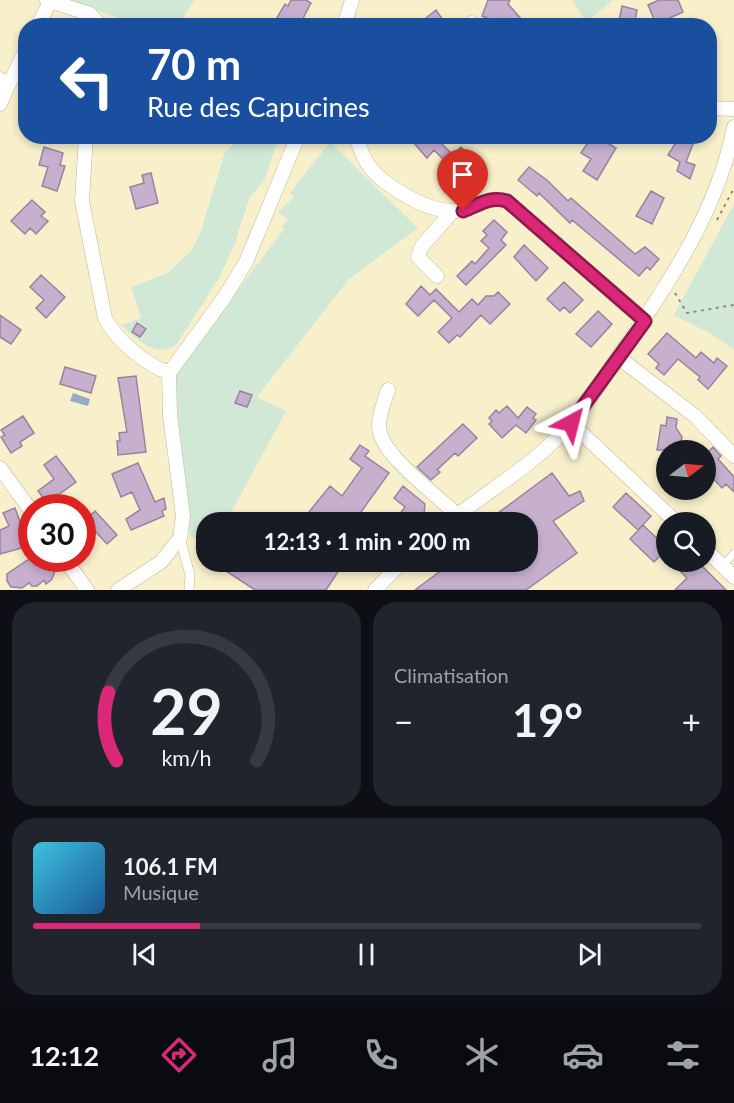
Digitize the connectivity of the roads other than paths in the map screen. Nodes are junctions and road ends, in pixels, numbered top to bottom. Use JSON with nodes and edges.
{"nodes":[{"id":1,"x":352,"y":0,"type":"edge"},
{"id":2,"x":49,"y":1,"type":"edge"},
{"id":3,"x":42,"y":18,"type":"edge"},
{"id":4,"x":94,"y":18,"type":"edge"},
{"id":5,"x":346,"y":18,"type":"edge"},
{"id":6,"x":18,"y":62,"type":"edge"},
{"id":7,"x":4,"y":82,"type":"edge"},
{"id":8,"x":0,"y":104,"type":"edge"},
{"id":9,"x":717,"y":109,"type":"edge"},
{"id":10,"x":734,"y":110,"type":"edge"},
{"id":11,"x":734,"y":127,"type":"edge"},
{"id":12,"x":86,"y":144,"type":"edge"},
{"id":13,"x":295,"y":144,"type":"edge"},
{"id":14,"x":359,"y":144,"type":"edge"},
{"id":15,"x":452,"y":212,"type":"junction"},
{"id":16,"x":437,"y":276,"type":"dead end"},
{"id":17,"x":645,"y":321,"type":"junction"},
{"id":18,"x":618,"y":357,"type":"junction"},
{"id":19,"x":169,"y":373,"type":"junction"},
{"id":20,"x":388,"y":390,"type":"dead end"},
{"id":21,"x":571,"y":423,"type":"junction"},
{"id":22,"x":734,"y":456,"type":"edge"},
{"id":23,"x":0,"y":468,"type":"edge"},
{"id":24,"x":19,"y":494,"type":"edge"},
{"id":25,"x":447,"y":512,"type":"edge"},
{"id":26,"x":461,"y":512,"type":"edge"},
{"id":27,"x":665,"y":512,"type":"edge"},
{"id":28,"x":180,"y":538,"type":"junction"},
{"id":29,"x":734,"y":553,"type":"edge"},
{"id":30,"x":716,"y":560,"type":"edge"},
{"id":31,"x":722,"y":566,"type":"junction"},
{"id":32,"x":74,"y":572,"type":"edge"},
{"id":33,"x":392,"y":572,"type":"edge"},
{"id":34,"x":734,"y":577,"type":"edge"},
{"id":35,"x":87,"y":590,"type":"edge"},
{"id":36,"x":118,"y":590,"type":"edge"},
{"id":37,"x":189,"y":590,"type":"edge"},
{"id":38,"x":375,"y":590,"type":"edge"}],
"edges":[{"from":1,"to":5,"type":"street"},
{"from":2,"to":3,"type":"street"},
{"from":2,"to":4,"type":"street"},
{"from":6,"to":7,"type":"street"},
{"from":7,"to":8,"type":"street"},
{"from":9,"to":10,"type":"street"},
{"from":11,"to":17,"type":"street"},
{"from":12,"to":19,"type":"street"},
{"from":13,"to":19,"type":"street"},
{"from":14,"to":15,"type":"street"},
{"from":15,"to":16,"type":"street"},
{"from":15,"to":17,"type":"street"},
{"from":17,"to":18,"type":"street"},
{"from":18,"to":21,"type":"street"},
{"from":18,"to":22,"type":"street"},
{"from":19,"to":28,"type":"street"},
{"from":20,"to":25,"type":"street"},
{"from":21,"to":26,"type":"street"},
{"from":21,"to":27,"type":"street"},
{"from":23,"to":24,"type":"street"},
{"from":28,"to":36,"type":"street"},
{"from":28,"to":37,"type":"street"},
{"from":29,"to":31,"type":"lane"},
{"from":30,"to":31,"type":"street"},
{"from":31,"to":34,"type":"street"},
{"from":32,"to":35,"type":"street"},
{"from":33,"to":38,"type":"street"}]}
